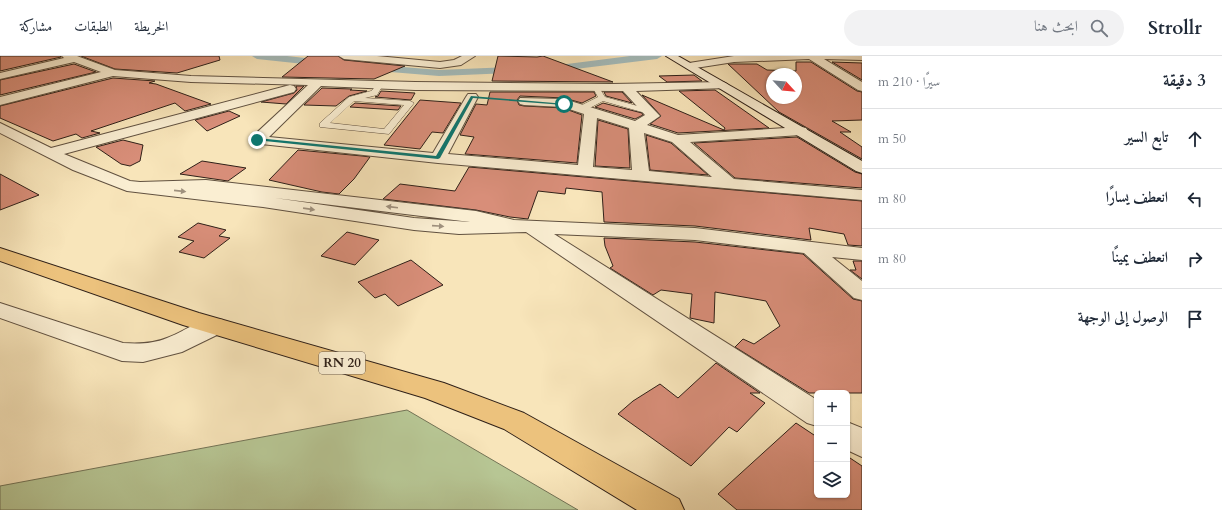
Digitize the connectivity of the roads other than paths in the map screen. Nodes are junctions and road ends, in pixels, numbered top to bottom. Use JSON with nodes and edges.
{"nodes":[{"id":1,"x":351,"y":56,"type":"edge"},
{"id":2,"x":429,"y":56,"type":"edge"},
{"id":3,"x":470,"y":56,"type":"edge"},
{"id":4,"x":811,"y":56,"type":"edge"},
{"id":5,"x":862,"y":57,"type":"edge"},
{"id":6,"x":71,"y":58,"type":"edge"},
{"id":7,"x":387,"y":58,"type":"edge"},
{"id":8,"x":21,"y":59,"type":"dead end"},
{"id":9,"x":681,"y":61,"type":"edge"},
{"id":10,"x":415,"y":64,"type":"junction"},
{"id":11,"x":42,"y":67,"type":"junction"},
{"id":12,"x":113,"y":73,"type":"junction"},
{"id":13,"x":0,"y":76,"type":"edge"},
{"id":14,"x":318,"y":82,"type":"junction"},
{"id":15,"x":380,"y":85,"type":"junction"},
{"id":16,"x":453,"y":86,"type":"junction"},
{"id":17,"x":723,"y":86,"type":"junction"},
{"id":18,"x":862,"y":87,"type":"edge"},
{"id":19,"x":626,"y":88,"type":"junction"},
{"id":20,"x":38,"y":92,"type":"junction"},
{"id":21,"x":599,"y":93,"type":"junction"},
{"id":22,"x":472,"y":97,"type":"junction"},
{"id":23,"x":352,"y":99,"type":"junction"},
{"id":24,"x":0,"y":101,"type":"edge"},
{"id":25,"x":586,"y":110,"type":"junction"},
{"id":26,"x":649,"y":112,"type":"junction"},
{"id":27,"x":636,"y":126,"type":"junction"},
{"id":28,"x":0,"y":127,"type":"edge"},
{"id":29,"x":801,"y":131,"type":"junction"},
{"id":30,"x":677,"y":139,"type":"junction"},
{"id":31,"x":49,"y":153,"type":"junction"},
{"id":32,"x":438,"y":158,"type":"junction"},
{"id":33,"x":860,"y":165,"type":"edge"},
{"id":34,"x":585,"y":170,"type":"junction"},
{"id":35,"x":641,"y":175,"type":"junction"},
{"id":36,"x":729,"y":183,"type":"junction"},
{"id":37,"x":862,"y":195,"type":"edge"},
{"id":38,"x":522,"y":226,"type":"junction"},
{"id":39,"x":810,"y":248,"type":"junction"},
{"id":40,"x":0,"y":254,"type":"edge"},
{"id":41,"x":862,"y":254,"type":"edge"},
{"id":42,"x":862,"y":293,"type":"edge"},
{"id":43,"x":0,"y":310,"type":"edge"},
{"id":44,"x":214,"y":326,"type":"junction"},
{"id":45,"x":814,"y":413,"type":"edge"},
{"id":46,"x":850,"y":436,"type":"edge"},
{"id":47,"x":862,"y":444,"type":"edge"},
{"id":48,"x":667,"y":510,"type":"edge"}],
"edges":[{"from":1,"to":7,"type":"street"},
{"from":2,"to":10,"type":"street"},
{"from":3,"to":10,"type":"street"},
{"from":4,"to":5,"type":"street"},
{"from":4,"to":9,"type":"street"},
{"from":4,"to":18,"type":"street"},
{"from":6,"to":11,"type":"street"},
{"from":6,"to":12,"type":"street"},
{"from":7,"to":10,"type":"street"},
{"from":8,"to":11,"type":"street"},
{"from":9,"to":17,"type":"street"},
{"from":11,"to":13,"type":"street"},
{"from":12,"to":14,"type":"street"},
{"from":12,"to":20,"type":"street"},
{"from":13,"to":20,"type":"street"},
{"from":14,"to":15,"type":"street"},
{"from":14,"to":31,"type":"street"},
{"from":14,"to":32,"type":"street"},
{"from":15,"to":16,"type":"street"},
{"from":15,"to":23,"type":"lane"},
{"from":16,"to":21,"type":"street"},
{"from":16,"to":22,"type":"street"},
{"from":17,"to":19,"type":"street"},
{"from":17,"to":29,"type":"street"},
{"from":19,"to":21,"type":"street"},
{"from":19,"to":26,"type":"street"},
{"from":20,"to":24,"type":"street"},
{"from":21,"to":25,"type":"lane"},
{"from":21,"to":26,"type":"lane"},
{"from":22,"to":25,"type":"street"},
{"from":22,"to":32,"type":"street"},
{"from":23,"to":23,"type":"lane"},
{"from":25,"to":27,"type":"street"},
{"from":25,"to":34,"type":"street"},
{"from":26,"to":27,"type":"street"},
{"from":27,"to":30,"type":"street"},
{"from":27,"to":35,"type":"street"},
{"from":28,"to":31,"type":"street"},
{"from":29,"to":30,"type":"street"},
{"from":29,"to":33,"type":"street"},
{"from":30,"to":36,"type":"street"},
{"from":31,"to":38,"type":"street"},
{"from":32,"to":34,"type":"street"},
{"from":34,"to":35,"type":"street"},
{"from":35,"to":36,"type":"street"},
{"from":36,"to":37,"type":"street"},
{"from":38,"to":39,"type":"street"},
{"from":38,"to":45,"type":"street"},
{"from":39,"to":41,"type":"street"},
{"from":39,"to":42,"type":"street"},
{"from":40,"to":44,"type":"main road","number":"RN 20"},
{"from":43,"to":44,"type":"street"},
{"from":44,"to":48,"type":"main road","number":"RN 20"},
{"from":46,"to":47,"type":"street"}]}
